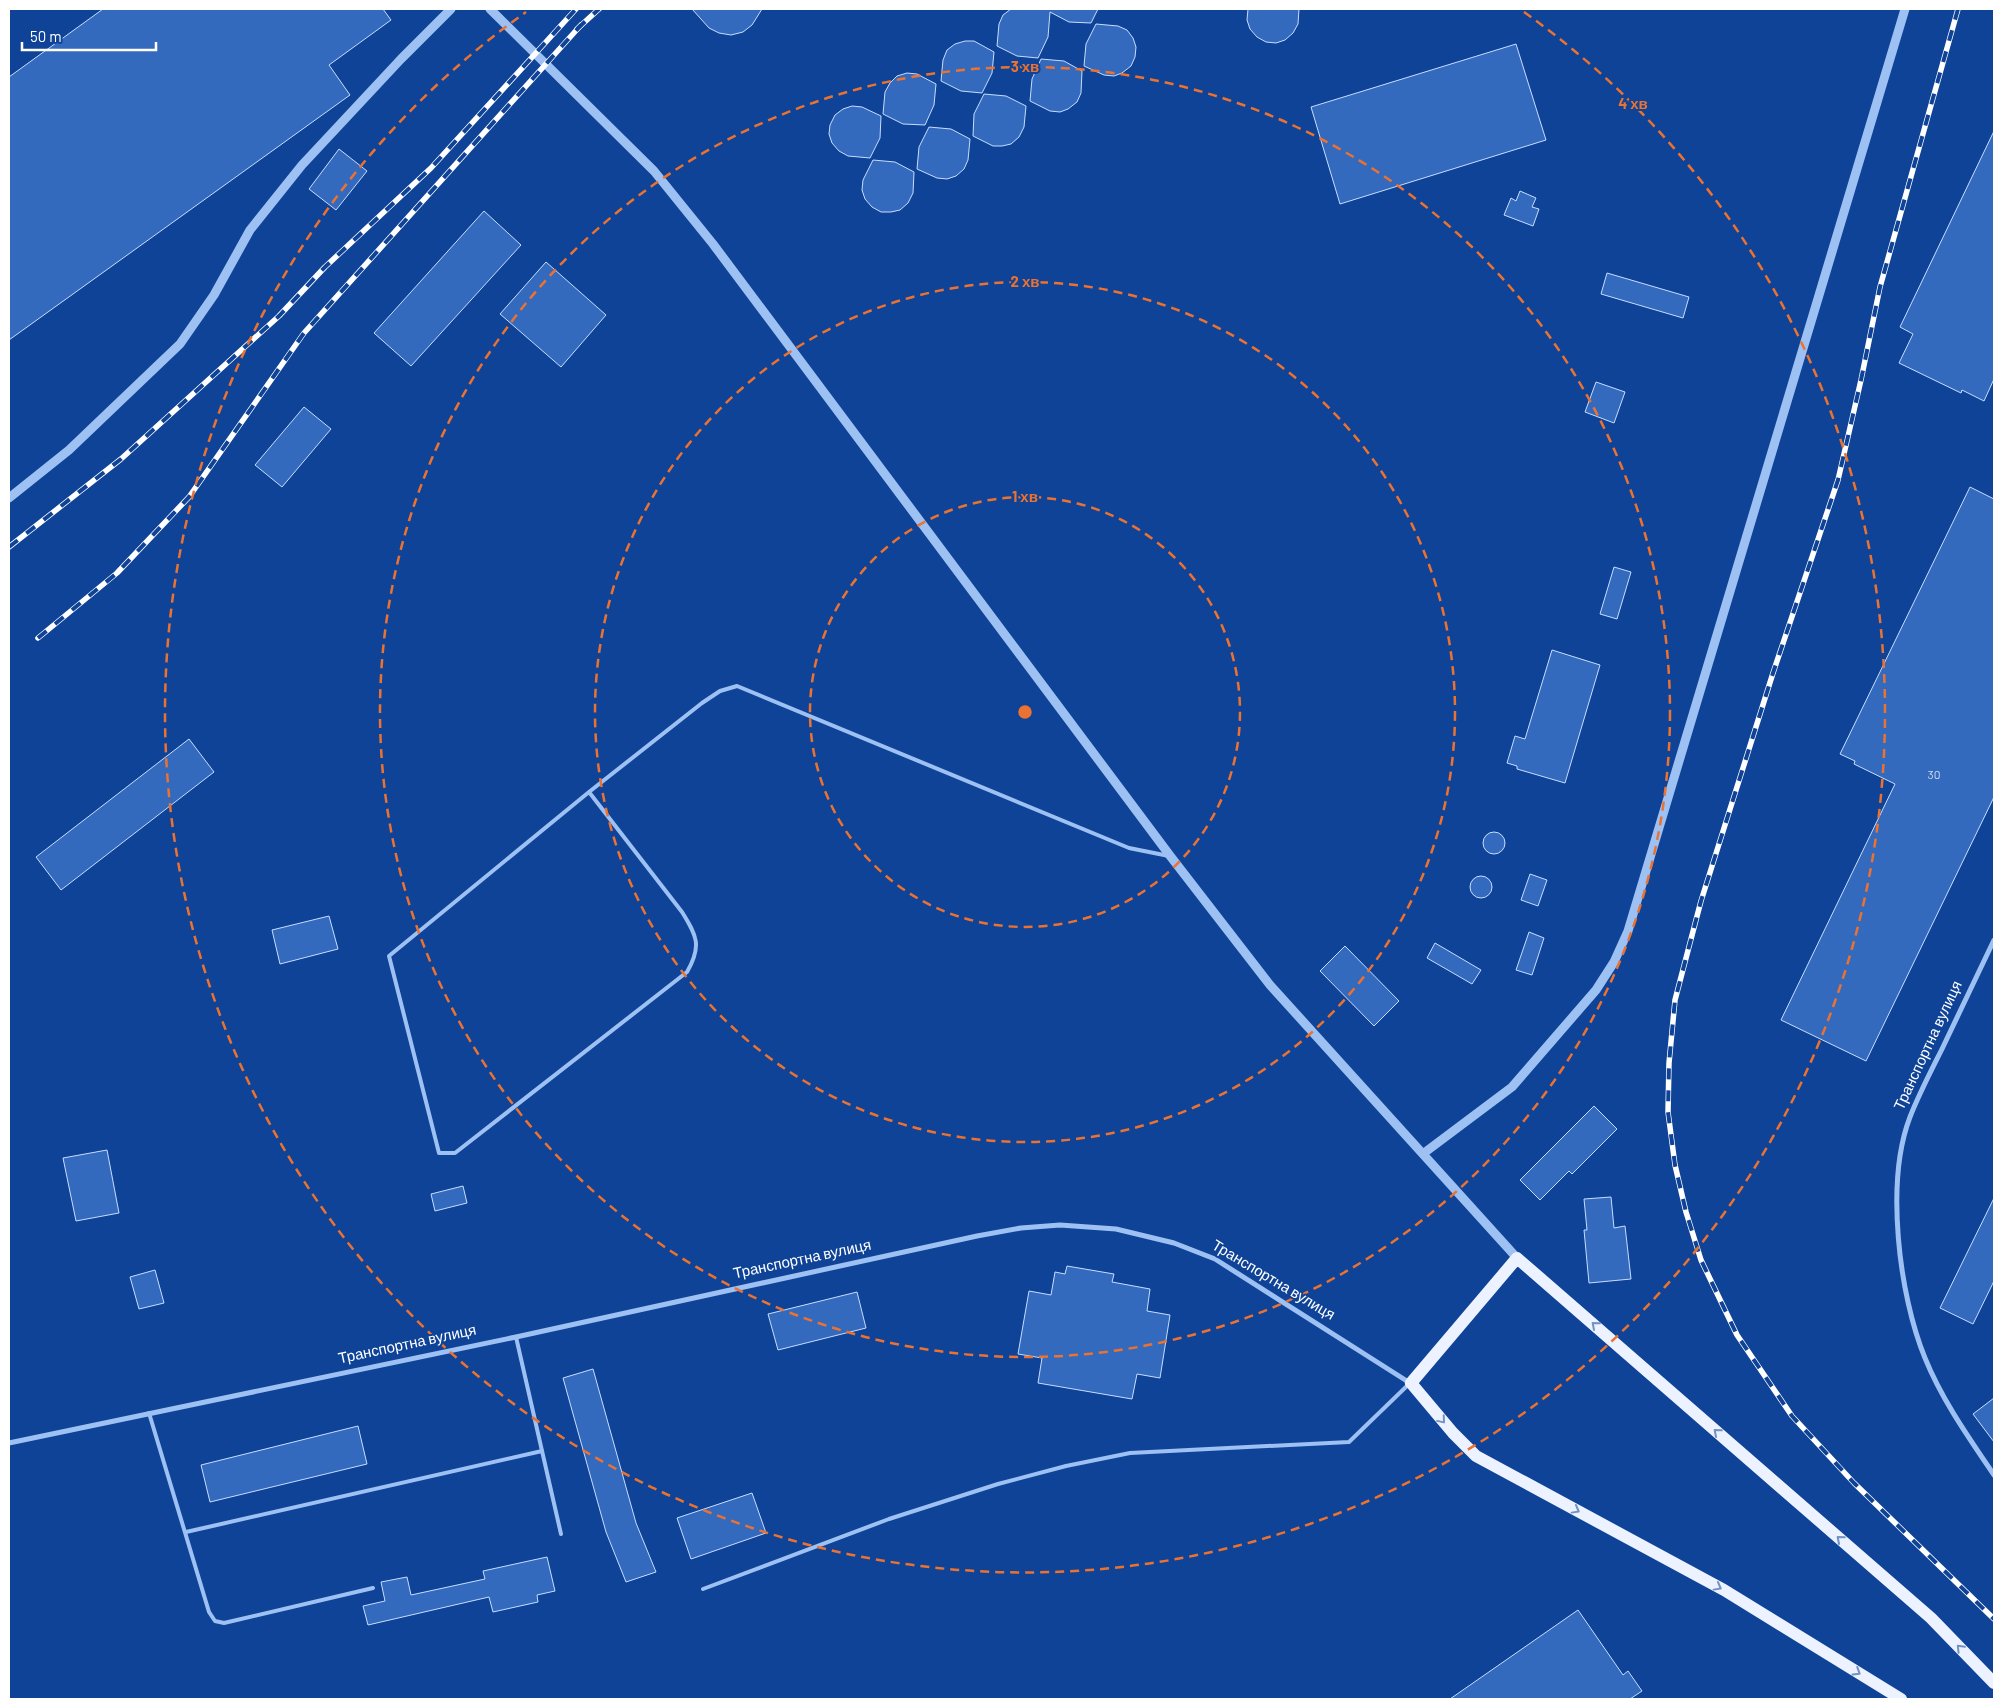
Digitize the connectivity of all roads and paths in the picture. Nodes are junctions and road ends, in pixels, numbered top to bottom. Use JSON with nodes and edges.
{"nodes":[{"id":1,"x":452,"y":9,"type":"edge"},
{"id":2,"x":490,"y":9,"type":"edge"},
{"id":3,"x":1905,"y":9,"type":"edge"},
{"id":4,"x":9,"y":498,"type":"edge"},
{"id":5,"x":590,"y":792,"type":"junction"},
{"id":6,"x":1171,"y":857,"type":"junction"},
{"id":7,"x":1994,"y":940,"type":"edge"},
{"id":8,"x":1424,"y":1153,"type":"junction"},
{"id":9,"x":1517,"y":1258,"type":"junction"},
{"id":10,"x":516,"y":1337,"type":"junction"},
{"id":11,"x":1411,"y":1383,"type":"junction"},
{"id":12,"x":149,"y":1413,"type":"junction"},
{"id":13,"x":9,"y":1443,"type":"edge"},
{"id":14,"x":542,"y":1451,"type":"junction"},
{"id":15,"x":1994,"y":1475,"type":"edge"},
{"id":16,"x":186,"y":1532,"type":"junction"},
{"id":17,"x":561,"y":1534,"type":"dead end"},
{"id":18,"x":373,"y":1588,"type":"dead end"},
{"id":19,"x":703,"y":1589,"type":"dead end"},
{"id":20,"x":1994,"y":1683,"type":"edge"},
{"id":21,"x":1901,"y":1699,"type":"edge"}],
"edges":[{"from":1,"to":4,"type":"street"},
{"from":2,"to":6,"type":"street"},
{"from":3,"to":8,"type":"street"},
{"from":5,"to":5,"type":"lane"},
{"from":5,"to":6,"type":"lane"},
{"from":6,"to":8,"type":"street"},
{"from":7,"to":15,"type":"street","name":"Транспортна вулиця"},
{"from":8,"to":9,"type":"street"},
{"from":9,"to":11,"type":"main road"},
{"from":20,"to":9,"type":"main road","one_way":true},
{"from":10,"to":11,"type":"street","name":"Транспортна вулиця"},
{"from":10,"to":12,"type":"street","name":"Транспортна вулиця"},
{"from":10,"to":14,"type":"lane"},
{"from":11,"to":19,"type":"lane"},
{"from":11,"to":21,"type":"main road","one_way":true},
{"from":12,"to":13,"type":"street","name":"Транспортна вулиця"},
{"from":12,"to":16,"type":"lane"},
{"from":14,"to":16,"type":"lane"},
{"from":14,"to":17,"type":"lane"},
{"from":16,"to":18,"type":"lane"}]}
